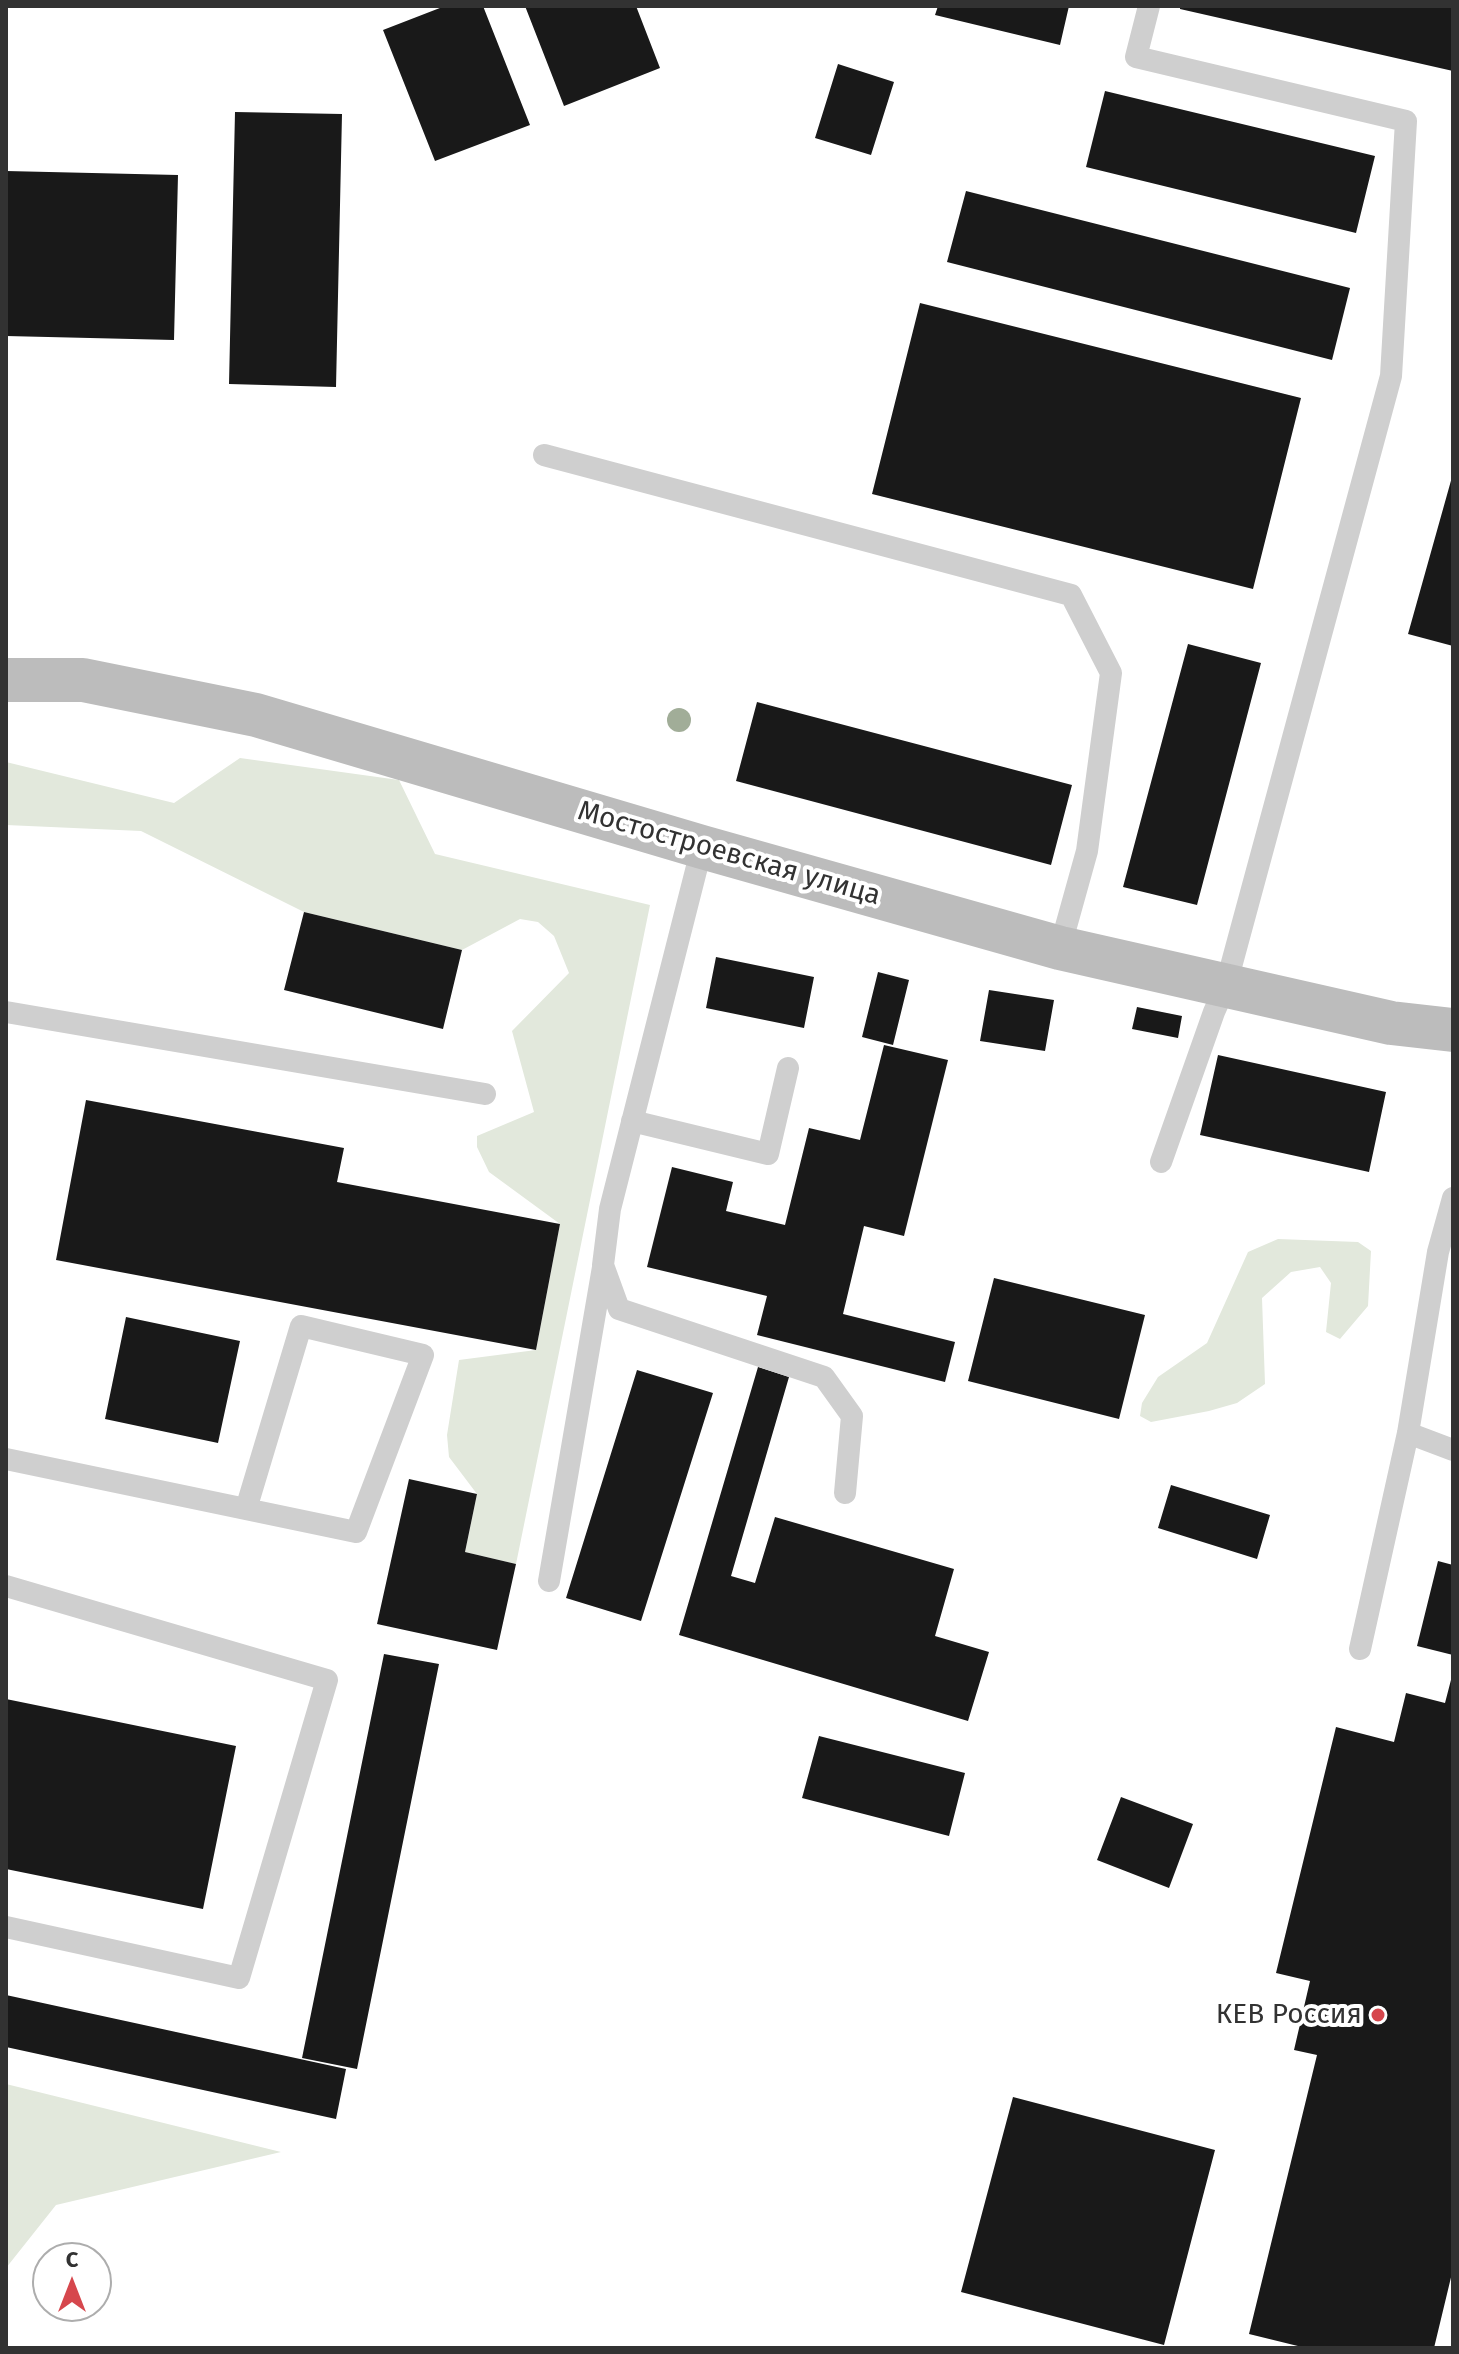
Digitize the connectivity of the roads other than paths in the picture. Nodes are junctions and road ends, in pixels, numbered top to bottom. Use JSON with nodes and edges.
{"nodes":[{"id":1,"x":1149,"y":6,"type":"edge"},
{"id":2,"x":544,"y":455,"type":"dead end"},
{"id":3,"x":6,"y":680,"type":"edge"},
{"id":4,"x":702,"y":847,"type":"junction"},
{"id":5,"x":1060,"y":948,"type":"junction"},
{"id":6,"x":1226,"y":985,"type":"junction"},
{"id":7,"x":6,"y":1012,"type":"edge"},
{"id":8,"x":1453,"y":1030,"type":"edge"},
{"id":9,"x":788,"y":1068,"type":"dead end"},
{"id":10,"x":485,"y":1094,"type":"dead end"},
{"id":11,"x":632,"y":1121,"type":"junction"},
{"id":12,"x":1161,"y":1162,"type":"dead end"},
{"id":13,"x":1453,"y":1198,"type":"edge"},
{"id":14,"x":603,"y":1265,"type":"junction"},
{"id":15,"x":1408,"y":1433,"type":"junction"},
{"id":16,"x":1453,"y":1450,"type":"edge"},
{"id":17,"x":6,"y":1459,"type":"edge"},
{"id":18,"x":845,"y":1493,"type":"dead end"},
{"id":19,"x":246,"y":1509,"type":"junction"},
{"id":20,"x":549,"y":1581,"type":"dead end"},
{"id":21,"x":6,"y":1586,"type":"edge"},
{"id":22,"x":1360,"y":1649,"type":"dead end"},
{"id":23,"x":6,"y":1927,"type":"edge"}],
"edges":[{"from":1,"to":6,"type":"lane"},
{"from":2,"to":5,"type":"lane"},
{"from":3,"to":4,"type":"main road","name":"Мостостроевская улица"},
{"from":4,"to":5,"type":"main road","name":"Мостостроевская улица"},
{"from":4,"to":11,"type":"lane"},
{"from":5,"to":6,"type":"main road","name":"Мостостроевская улица"},
{"from":6,"to":8,"type":"main road","name":"Мостостроевская улица"},
{"from":6,"to":12,"type":"lane"},
{"from":7,"to":10,"type":"lane"},
{"from":9,"to":11,"type":"lane"},
{"from":11,"to":14,"type":"lane"},
{"from":13,"to":15,"type":"lane"},
{"from":14,"to":18,"type":"lane"},
{"from":14,"to":20,"type":"lane"},
{"from":15,"to":16,"type":"lane"},
{"from":15,"to":22,"type":"lane"},
{"from":17,"to":19,"type":"lane"},
{"from":19,"to":19,"type":"lane"},
{"from":21,"to":23,"type":"lane"}]}
